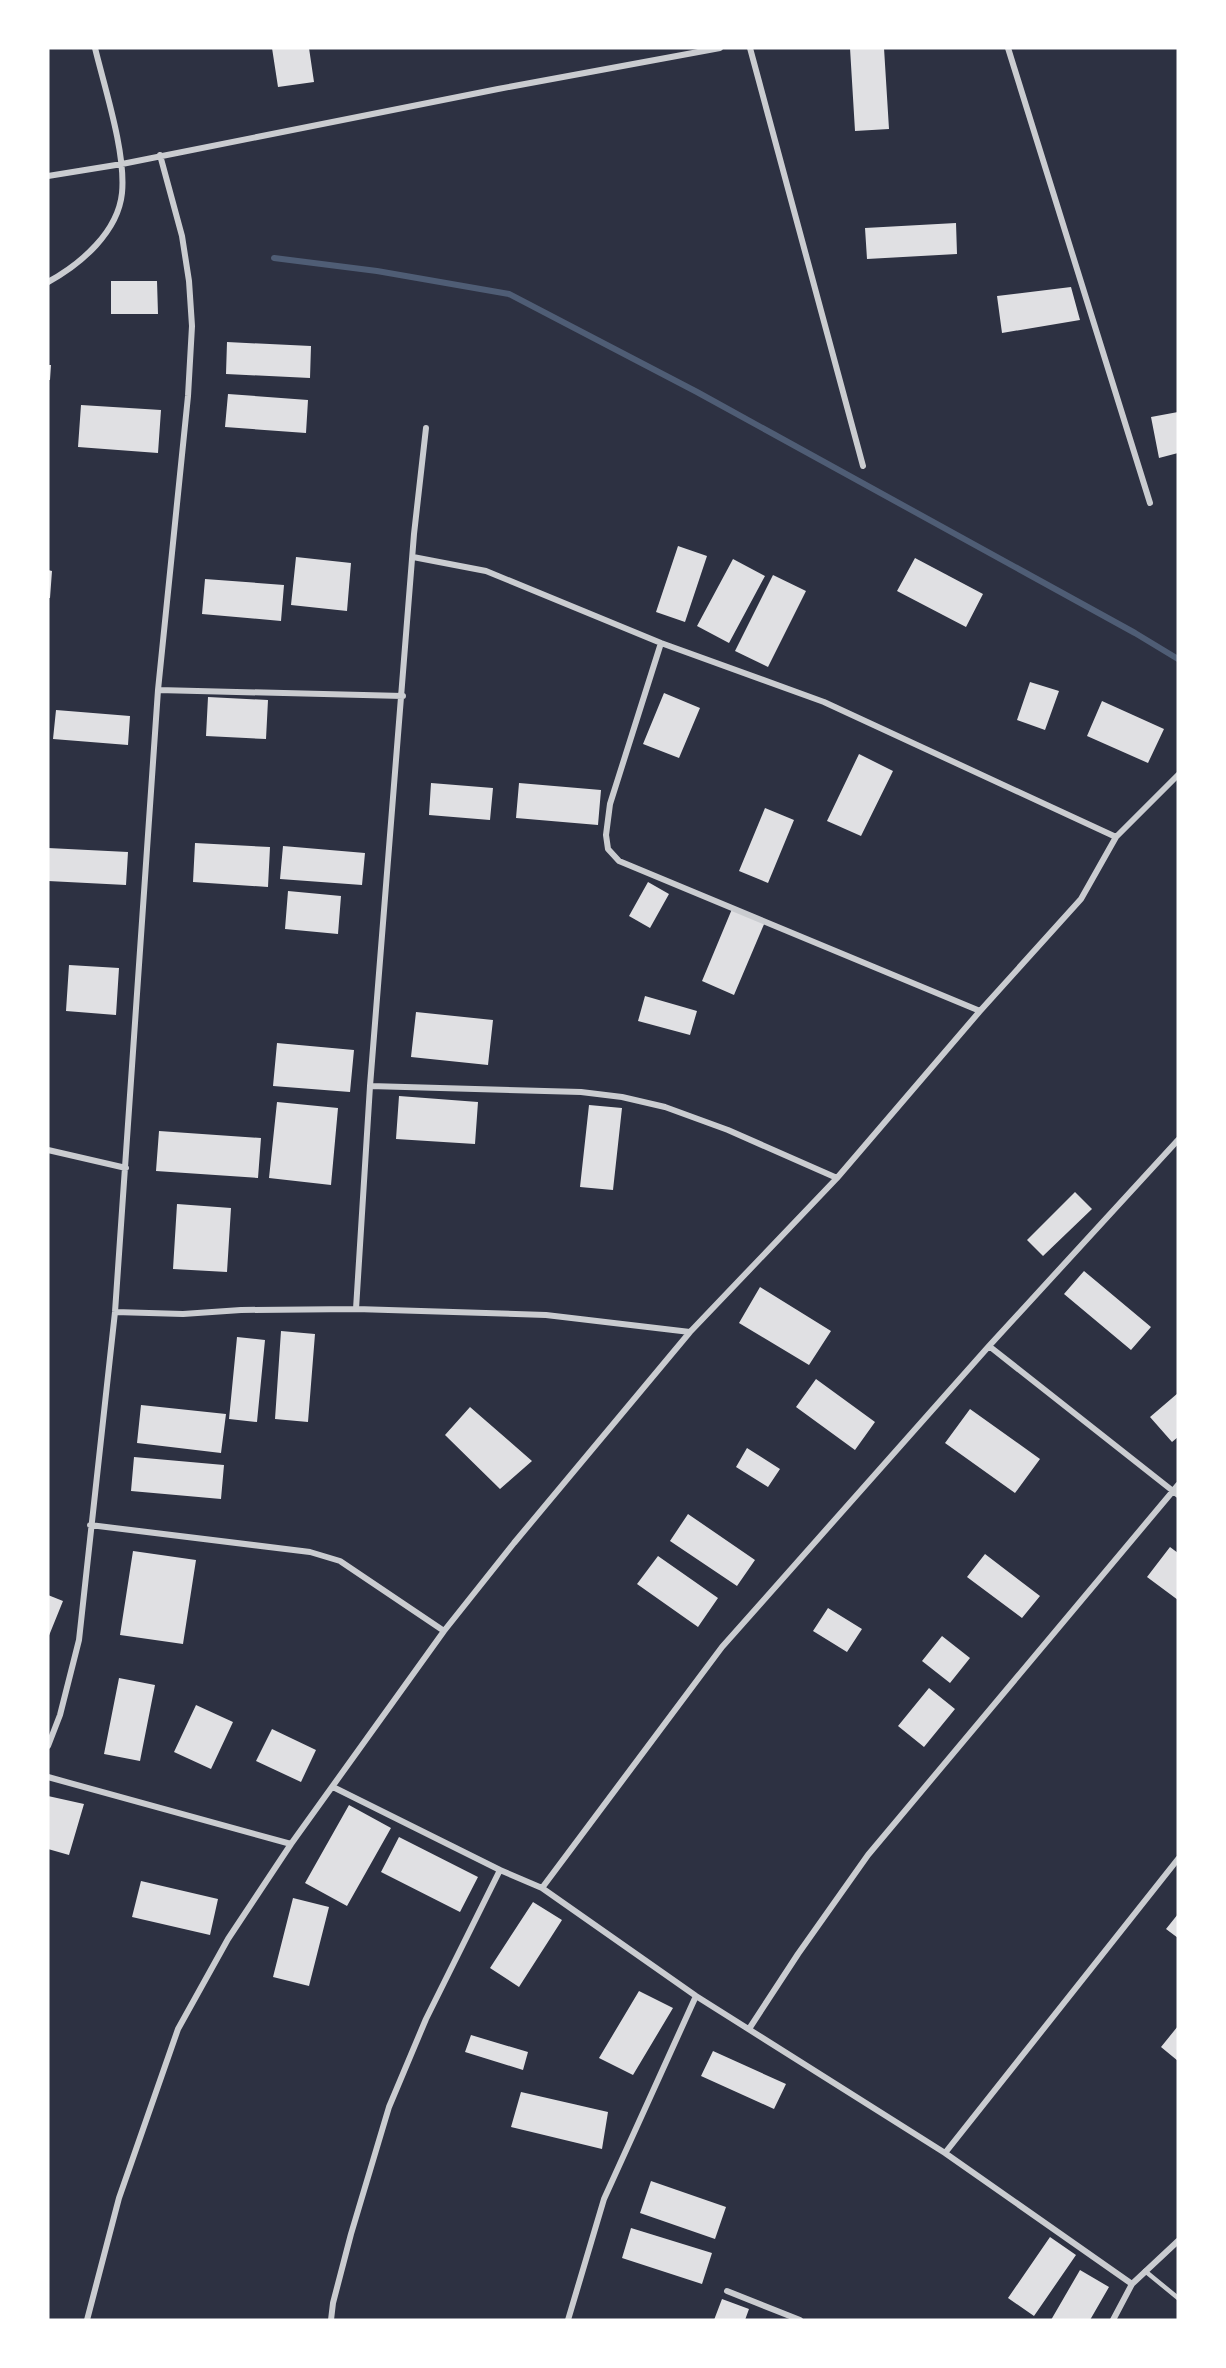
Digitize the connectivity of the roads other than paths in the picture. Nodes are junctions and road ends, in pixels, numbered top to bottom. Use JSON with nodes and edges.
{"nodes":[{"id":1,"x":95,"y":48,"type":"edge"},
{"id":2,"x":720,"y":48,"type":"edge"},
{"id":3,"x":750,"y":48,"type":"edge"},
{"id":4,"x":1008,"y":48,"type":"edge"},
{"id":5,"x":160,"y":155,"type":"junction"},
{"id":6,"x":122,"y":164,"type":"junction"},
{"id":7,"x":48,"y":176,"type":"edge"},
{"id":8,"x":48,"y":282,"type":"edge"},
{"id":9,"x":426,"y":428,"type":"dead end"},
{"id":10,"x":863,"y":466,"type":"dead end"},
{"id":11,"x":1150,"y":503,"type":"dead end"},
{"id":12,"x":412,"y":557,"type":"junction"},
{"id":13,"x":661,"y":643,"type":"junction"},
{"id":14,"x":158,"y":690,"type":"junction"},
{"id":15,"x":403,"y":696,"type":"junction"},
{"id":16,"x":1178,"y":775,"type":"edge"},
{"id":17,"x":1116,"y":837,"type":"junction"},
{"id":18,"x":980,"y":1011,"type":"junction"},
{"id":19,"x":370,"y":1086,"type":"junction"},
{"id":20,"x":1178,"y":1140,"type":"edge"},
{"id":21,"x":48,"y":1150,"type":"edge"},
{"id":22,"x":126,"y":1167,"type":"junction"},
{"id":23,"x":837,"y":1178,"type":"junction"},
{"id":24,"x":356,"y":1309,"type":"junction"},
{"id":25,"x":115,"y":1312,"type":"junction"},
{"id":26,"x":690,"y":1332,"type":"junction"},
{"id":27,"x":989,"y":1346,"type":"junction"},
{"id":28,"x":1178,"y":1485,"type":"edge"},
{"id":29,"x":1175,"y":1494,"type":"edge"},
{"id":30,"x":90,"y":1526,"type":"junction"},
{"id":31,"x":444,"y":1631,"type":"junction"},
{"id":32,"x":48,"y":1746,"type":"edge"},
{"id":33,"x":48,"y":1777,"type":"edge"},
{"id":34,"x":333,"y":1787,"type":"junction"},
{"id":35,"x":291,"y":1844,"type":"junction"},
{"id":36,"x":1178,"y":1859,"type":"edge"},
{"id":37,"x":500,"y":1870,"type":"junction"},
{"id":38,"x":542,"y":1888,"type":"junction"},
{"id":39,"x":696,"y":1996,"type":"junction"},
{"id":40,"x":749,"y":2029,"type":"junction"},
{"id":41,"x":945,"y":2153,"type":"junction"},
{"id":42,"x":1178,"y":2241,"type":"edge"},
{"id":43,"x":1146,"y":2271,"type":"junction"},
{"id":44,"x":1132,"y":2284,"type":"junction"},
{"id":45,"x":727,"y":2291,"type":"dead end"},
{"id":46,"x":1178,"y":2298,"type":"edge"},
{"id":47,"x":87,"y":2320,"type":"edge"},
{"id":48,"x":331,"y":2320,"type":"edge"},
{"id":49,"x":568,"y":2320,"type":"edge"},
{"id":50,"x":800,"y":2320,"type":"edge"},
{"id":51,"x":1113,"y":2320,"type":"edge"}],
"edges":[{"from":1,"to":6,"type":"street"},
{"from":2,"to":5,"type":"street"},
{"from":3,"to":10,"type":"street"},
{"from":4,"to":11,"type":"street"},
{"from":5,"to":6,"type":"street"},
{"from":5,"to":14,"type":"street"},
{"from":6,"to":7,"type":"street"},
{"from":6,"to":8,"type":"street"},
{"from":9,"to":12,"type":"street"},
{"from":12,"to":13,"type":"street"},
{"from":12,"to":15,"type":"street"},
{"from":13,"to":17,"type":"street"},
{"from":13,"to":18,"type":"street"},
{"from":14,"to":15,"type":"street"},
{"from":14,"to":22,"type":"street"},
{"from":15,"to":19,"type":"street"},
{"from":16,"to":17,"type":"street"},
{"from":17,"to":18,"type":"street"},
{"from":18,"to":23,"type":"street"},
{"from":19,"to":23,"type":"street"},
{"from":19,"to":24,"type":"street"},
{"from":20,"to":27,"type":"street"},
{"from":21,"to":22,"type":"street"},
{"from":22,"to":25,"type":"street"},
{"from":23,"to":26,"type":"street"},
{"from":24,"to":25,"type":"street"},
{"from":24,"to":26,"type":"street"},
{"from":25,"to":30,"type":"street"},
{"from":26,"to":31,"type":"street"},
{"from":27,"to":29,"type":"street"},
{"from":27,"to":38,"type":"street"},
{"from":28,"to":29,"type":"street"},
{"from":29,"to":40,"type":"street"},
{"from":30,"to":31,"type":"street"},
{"from":30,"to":32,"type":"street"},
{"from":31,"to":34,"type":"street"},
{"from":33,"to":35,"type":"street"},
{"from":34,"to":35,"type":"street"},
{"from":34,"to":37,"type":"street"},
{"from":35,"to":47,"type":"street"},
{"from":36,"to":41,"type":"street"},
{"from":37,"to":38,"type":"street"},
{"from":37,"to":48,"type":"street"},
{"from":38,"to":39,"type":"street"},
{"from":39,"to":40,"type":"street"},
{"from":39,"to":49,"type":"street"},
{"from":40,"to":41,"type":"street"},
{"from":41,"to":44,"type":"street"},
{"from":42,"to":43,"type":"street"},
{"from":43,"to":44,"type":"street"},
{"from":43,"to":46,"type":"lane"},
{"from":44,"to":51,"type":"street"},
{"from":45,"to":50,"type":"street"}]}
